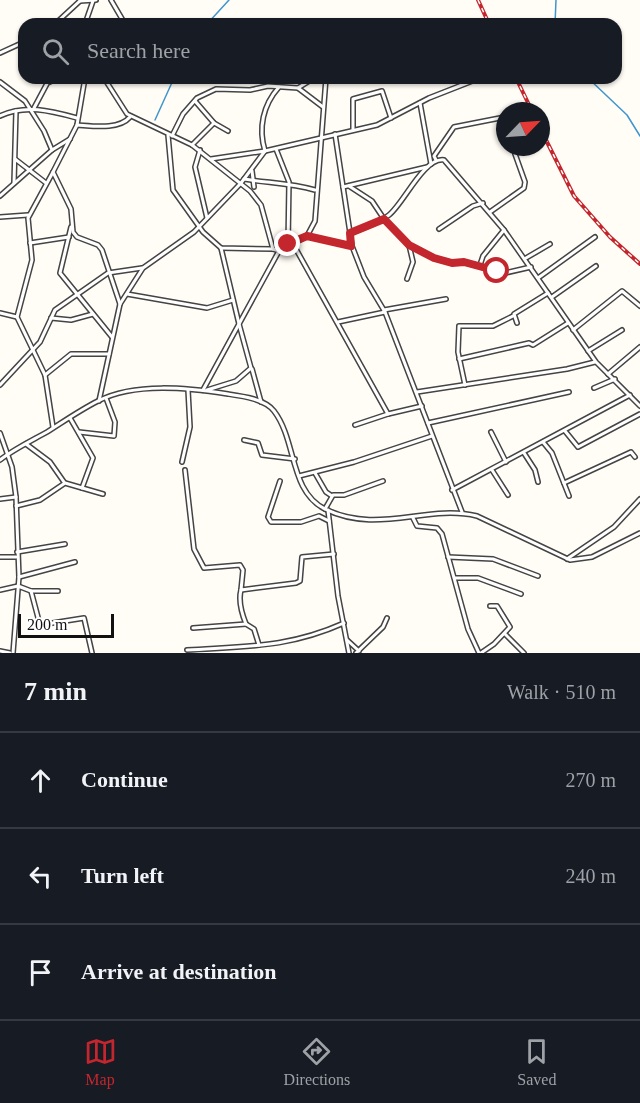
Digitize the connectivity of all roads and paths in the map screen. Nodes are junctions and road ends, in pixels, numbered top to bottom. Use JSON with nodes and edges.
{"nodes":[{"id":1,"x":111,"y":0,"type":"edge"},
{"id":2,"x":81,"y":1,"type":"edge"},
{"id":3,"x":94,"y":1,"type":"edge"},
{"id":4,"x":62,"y":18,"type":"edge"},
{"id":5,"x":87,"y":18,"type":"edge"},
{"id":6,"x":122,"y":18,"type":"edge"},
{"id":7,"x":18,"y":45,"type":"edge"},
{"id":8,"x":0,"y":53,"type":"edge"},
{"id":9,"x":0,"y":82,"type":"edge"},
{"id":10,"x":48,"y":84,"type":"edge"},
{"id":11,"x":84,"y":84,"type":"edge"},
{"id":12,"x":108,"y":84,"type":"edge"},
{"id":13,"x":304,"y":84,"type":"edge"},
{"id":14,"x":325,"y":84,"type":"edge"},
{"id":15,"x":466,"y":84,"type":"edge"},
{"id":16,"x":268,"y":86,"type":"junction"},
{"id":17,"x":280,"y":86,"type":"junction"},
{"id":18,"x":298,"y":88,"type":"junction"},
{"id":19,"x":270,"y":97,"type":"junction"},
{"id":20,"x":195,"y":101,"type":"junction"},
{"id":21,"x":420,"y":103,"type":"junction"},
{"id":22,"x":323,"y":107,"type":"junction"},
{"id":23,"x":34,"y":108,"type":"junction"},
{"id":24,"x":29,"y":109,"type":"junction"},
{"id":25,"x":16,"y":111,"type":"junction"},
{"id":26,"x":0,"y":116,"type":"edge"},
{"id":27,"x":130,"y":117,"type":"junction"},
{"id":28,"x":77,"y":118,"type":"junction"},
{"id":29,"x":391,"y":118,"type":"junction"},
{"id":30,"x":496,"y":119,"type":"edge"},
{"id":31,"x":214,"y":123,"type":"junction"},
{"id":32,"x":77,"y":125,"type":"junction"},
{"id":33,"x":353,"y":130,"type":"junction"},
{"id":34,"x":228,"y":131,"type":"dead end"},
{"id":35,"x":335,"y":134,"type":"junction"},
{"id":36,"x":170,"y":135,"type":"junction"},
{"id":37,"x":320,"y":137,"type":"junction"},
{"id":38,"x":70,"y":139,"type":"junction"},
{"id":39,"x":192,"y":145,"type":"junction"},
{"id":40,"x":276,"y":149,"type":"junction"},
{"id":41,"x":52,"y":150,"type":"junction"},
{"id":42,"x":200,"y":150,"type":"junction"},
{"id":43,"x":265,"y":151,"type":"junction"},
{"id":44,"x":516,"y":156,"type":"edge"},
{"id":45,"x":15,"y":159,"type":"junction"},
{"id":46,"x":211,"y":159,"type":"junction"},
{"id":47,"x":436,"y":160,"type":"junction"},
{"id":48,"x":429,"y":166,"type":"junction"},
{"id":49,"x":31,"y":169,"type":"junction"},
{"id":50,"x":252,"y":170,"type":"junction"},
{"id":51,"x":53,"y":172,"type":"junction"},
{"id":52,"x":244,"y":179,"type":"junction"},
{"id":53,"x":252,"y":181,"type":"junction"},
{"id":54,"x":289,"y":182,"type":"junction"},
{"id":55,"x":14,"y":183,"type":"junction"},
{"id":56,"x":46,"y":183,"type":"junction"},
{"id":57,"x":241,"y":183,"type":"junction"},
{"id":58,"x":260,"y":183,"type":"junction"},
{"id":59,"x":349,"y":186,"type":"junction"},
{"id":60,"x":254,"y":187,"type":"junction"},
{"id":61,"x":343,"y":187,"type":"junction"},
{"id":62,"x":316,"y":190,"type":"junction"},
{"id":63,"x":250,"y":191,"type":"junction"},
{"id":64,"x":0,"y":196,"type":"edge"},
{"id":65,"x":483,"y":203,"type":"junction"},
{"id":66,"x":490,"y":212,"type":"junction"},
{"id":67,"x":29,"y":215,"type":"junction"},
{"id":68,"x":0,"y":217,"type":"edge"},
{"id":69,"x":207,"y":218,"type":"junction"},
{"id":70,"x":384,"y":219,"type":"junction"},
{"id":71,"x":72,"y":225,"type":"junction"},
{"id":72,"x":199,"y":226,"type":"junction"},
{"id":73,"x":439,"y":229,"type":"dead end"},
{"id":74,"x":504,"y":230,"type":"junction"},
{"id":75,"x":350,"y":233,"type":"junction"},
{"id":76,"x":307,"y":236,"type":"junction"},
{"id":77,"x":69,"y":237,"type":"junction"},
{"id":78,"x":595,"y":237,"type":"dead end"},
{"id":79,"x":30,"y":243,"type":"junction"},
{"id":80,"x":290,"y":243,"type":"junction"},
{"id":81,"x":550,"y":244,"type":"dead end"},
{"id":82,"x":409,"y":245,"type":"junction"},
{"id":83,"x":351,"y":246,"type":"junction"},
{"id":84,"x":221,"y":248,"type":"junction"},
{"id":85,"x":273,"y":249,"type":"junction"},
{"id":86,"x":279,"y":251,"type":"junction"},
{"id":87,"x":525,"y":259,"type":"junction"},
{"id":88,"x":480,"y":265,"type":"junction"},
{"id":89,"x":596,"y":266,"type":"dead end"},
{"id":90,"x":531,"y":267,"type":"junction"},
{"id":91,"x":143,"y":268,"type":"junction"},
{"id":92,"x":108,"y":273,"type":"junction"},
{"id":93,"x":538,"y":278,"type":"junction"},
{"id":94,"x":407,"y":279,"type":"dead end"},
{"id":95,"x":548,"y":293,"type":"junction"},
{"id":96,"x":127,"y":294,"type":"junction"},
{"id":97,"x":77,"y":295,"type":"junction"},
{"id":98,"x":552,"y":297,"type":"junction"},
{"id":99,"x":446,"y":299,"type":"dead end"},
{"id":100,"x":233,"y":300,"type":"junction"},
{"id":101,"x":120,"y":304,"type":"junction"},
{"id":102,"x":640,"y":306,"type":"edge"},
{"id":103,"x":384,"y":311,"type":"junction"},
{"id":104,"x":0,"y":313,"type":"edge"},
{"id":105,"x":93,"y":314,"type":"junction"},
{"id":106,"x":513,"y":316,"type":"junction"},
{"id":107,"x":17,"y":318,"type":"junction"},
{"id":108,"x":51,"y":318,"type":"junction"},
{"id":109,"x":338,"y":322,"type":"junction"},
{"id":110,"x":569,"y":322,"type":"junction"},
{"id":111,"x":517,"y":323,"type":"dead end"},
{"id":112,"x":239,"y":324,"type":"junction"},
{"id":113,"x":573,"y":330,"type":"junction"},
{"id":114,"x":621,"y":330,"type":"dead end"},
{"id":115,"x":112,"y":336,"type":"junction"},
{"id":116,"x":526,"y":336,"type":"dead end"},
{"id":117,"x":529,"y":343,"type":"junction"},
{"id":118,"x":640,"y":347,"type":"edge"},
{"id":119,"x":34,"y":349,"type":"junction"},
{"id":120,"x":588,"y":351,"type":"junction"},
{"id":121,"x":109,"y":354,"type":"junction"},
{"id":122,"x":459,"y":358,"type":"junction"},
{"id":123,"x":596,"y":362,"type":"junction"},
{"id":124,"x":251,"y":368,"type":"junction"},
{"id":125,"x":608,"y":374,"type":"junction"},
{"id":126,"x":45,"y":375,"type":"junction"},
{"id":127,"x":615,"y":380,"type":"junction"},
{"id":128,"x":465,"y":384,"type":"junction"},
{"id":129,"x":0,"y":385,"type":"edge"},
{"id":130,"x":594,"y":388,"type":"dead end"},
{"id":131,"x":188,"y":390,"type":"junction"},
{"id":132,"x":204,"y":390,"type":"junction"},
{"id":133,"x":417,"y":392,"type":"junction"},
{"id":134,"x":569,"y":392,"type":"dead end"},
{"id":135,"x":630,"y":395,"type":"junction"},
{"id":136,"x":106,"y":398,"type":"junction"},
{"id":137,"x":99,"y":401,"type":"junction"},
{"id":138,"x":261,"y":402,"type":"junction"},
{"id":139,"x":422,"y":406,"type":"junction"},
{"id":140,"x":640,"y":406,"type":"edge"},
{"id":141,"x":388,"y":414,"type":"junction"},
{"id":142,"x":640,"y":414,"type":"edge"},
{"id":143,"x":70,"y":418,"type":"junction"},
{"id":144,"x":428,"y":423,"type":"junction"},
{"id":145,"x":356,"y":425,"type":"dead end"},
{"id":146,"x":54,"y":428,"type":"junction"},
{"id":147,"x":565,"y":431,"type":"junction"},
{"id":148,"x":78,"y":432,"type":"junction"},
{"id":149,"x":492,"y":432,"type":"dead end"},
{"id":150,"x":0,"y":433,"type":"edge"},
{"id":151,"x":432,"y":436,"type":"junction"},
{"id":152,"x":244,"y":440,"type":"dead end"},
{"id":153,"x":543,"y":442,"type":"junction"},
{"id":154,"x":26,"y":444,"type":"junction"},
{"id":155,"x":524,"y":453,"type":"junction"},
{"id":156,"x":8,"y":454,"type":"junction"},
{"id":157,"x":635,"y":457,"type":"dead end"},
{"id":158,"x":295,"y":459,"type":"junction"},
{"id":159,"x":0,"y":460,"type":"edge"},
{"id":160,"x":182,"y":462,"type":"dead end"},
{"id":161,"x":506,"y":462,"type":"junction"},
{"id":162,"x":185,"y":470,"type":"dead end"},
{"id":163,"x":492,"y":470,"type":"junction"},
{"id":164,"x":315,"y":474,"type":"junction"},
{"id":165,"x":299,"y":476,"type":"junction"},
{"id":166,"x":280,"y":481,"type":"dead end"},
{"id":167,"x":383,"y":481,"type":"dead end"},
{"id":168,"x":538,"y":482,"type":"dead end"},
{"id":169,"x":65,"y":483,"type":"junction"},
{"id":170,"x":564,"y":483,"type":"junction"},
{"id":171,"x":82,"y":488,"type":"junction"},
{"id":172,"x":452,"y":490,"type":"junction"},
{"id":173,"x":103,"y":494,"type":"dead end"},
{"id":174,"x":508,"y":495,"type":"dead end"},
{"id":175,"x":16,"y":496,"type":"junction"},
{"id":176,"x":332,"y":496,"type":"junction"},
{"id":177,"x":569,"y":496,"type":"dead end"},
{"id":178,"x":0,"y":499,"type":"edge"},
{"id":179,"x":640,"y":499,"type":"edge"},
{"id":180,"x":16,"y":506,"type":"junction"},
{"id":181,"x":326,"y":509,"type":"junction"},
{"id":182,"x":462,"y":512,"type":"junction"},
{"id":183,"x":413,"y":518,"type":"junction"},
{"id":184,"x":328,"y":521,"type":"junction"},
{"id":185,"x":640,"y":533,"type":"edge"},
{"id":186,"x":65,"y":544,"type":"dead end"},
{"id":187,"x":17,"y":554,"type":"junction"},
{"id":188,"x":333,"y":554,"type":"junction"},
{"id":189,"x":0,"y":556,"type":"edge"},
{"id":190,"x":448,"y":557,"type":"junction"},
{"id":191,"x":566,"y":559,"type":"junction"},
{"id":192,"x":75,"y":562,"type":"dead end"},
{"id":193,"x":538,"y":576,"type":"dead end"},
{"id":194,"x":19,"y":578,"type":"junction"},
{"id":195,"x":455,"y":578,"type":"junction"},
{"id":196,"x":18,"y":586,"type":"junction"},
{"id":197,"x":0,"y":590,"type":"edge"},
{"id":198,"x":31,"y":591,"type":"junction"},
{"id":199,"x":58,"y":591,"type":"dead end"},
{"id":200,"x":241,"y":591,"type":"junction"},
{"id":201,"x":521,"y":594,"type":"dead end"},
{"id":202,"x":490,"y":606,"type":"dead end"},
{"id":203,"x":387,"y":618,"type":"dead end"},
{"id":204,"x":344,"y":623,"type":"junction"},
{"id":205,"x":246,"y":624,"type":"junction"},
{"id":206,"x":193,"y":628,"type":"dead end"},
{"id":207,"x":505,"y":634,"type":"junction"},
{"id":208,"x":346,"y":638,"type":"junction"},
{"id":209,"x":260,"y":646,"type":"junction"},
{"id":210,"x":0,"y":651,"type":"edge"},
{"id":211,"x":187,"y":651,"type":"dead end"},
{"id":212,"x":358,"y":651,"type":"edge"},
{"id":213,"x":12,"y":653,"type":"edge"},
{"id":214,"x":92,"y":653,"type":"edge"},
{"id":215,"x":348,"y":653,"type":"edge"},
{"id":216,"x":364,"y":653,"type":"edge"},
{"id":217,"x":480,"y":653,"type":"edge"},
{"id":218,"x":524,"y":653,"type":"edge"}],
"edges":[{"from":1,"to":6,"type":"street"},
{"from":2,"to":3,"type":"street"},
{"from":2,"to":4,"type":"street"},
{"from":3,"to":5,"type":"street"},
{"from":7,"to":8,"type":"street"},
{"from":9,"to":24,"type":"street"},
{"from":10,"to":23,"type":"street"},
{"from":11,"to":28,"type":"street"},
{"from":12,"to":27,"type":"street"},
{"from":13,"to":18,"type":"street"},
{"from":14,"to":22,"type":"street"},
{"from":15,"to":21,"type":"street"},
{"from":16,"to":17,"type":"street"},
{"from":16,"to":19,"type":"street"},
{"from":16,"to":20,"type":"street"},
{"from":17,"to":18,"type":"street"},
{"from":17,"to":19,"type":"street"},
{"from":18,"to":22,"type":"street"},
{"from":19,"to":43,"type":"street"},
{"from":20,"to":31,"type":"street"},
{"from":20,"to":36,"type":"street"},
{"from":21,"to":29,"type":"street"},
{"from":21,"to":48,"type":"street"},
{"from":22,"to":37,"type":"street"},
{"from":23,"to":24,"type":"street"},
{"from":23,"to":28,"type":"street"},
{"from":24,"to":25,"type":"street"},
{"from":24,"to":41,"type":"street"},
{"from":25,"to":26,"type":"street"},
{"from":25,"to":45,"type":"street"},
{"from":27,"to":32,"type":"street"},
{"from":27,"to":36,"type":"street"},
{"from":28,"to":32,"type":"street"},
{"from":29,"to":33,"type":"street"},
{"from":29,"to":33,"type":"street"},
{"from":30,"to":47,"type":"street"},
{"from":31,"to":34,"type":"street"},
{"from":31,"to":39,"type":"street"},
{"from":32,"to":38,"type":"street"},
{"from":33,"to":35,"type":"street"},
{"from":35,"to":37,"type":"street"},
{"from":35,"to":61,"type":"street"},
{"from":36,"to":39,"type":"street"},
{"from":36,"to":72,"type":"street"},
{"from":37,"to":40,"type":"street"},
{"from":37,"to":62,"type":"street"},
{"from":38,"to":41,"type":"street"},
{"from":38,"to":51,"type":"street"},
{"from":39,"to":42,"type":"street"},
{"from":40,"to":43,"type":"street"},
{"from":40,"to":54,"type":"street"},
{"from":41,"to":49,"type":"street"},
{"from":42,"to":46,"type":"street"},
{"from":42,"to":69,"type":"street"},
{"from":43,"to":46,"type":"street"},
{"from":43,"to":50,"type":"street"},
{"from":44,"to":66,"type":"street"},
{"from":45,"to":49,"type":"street"},
{"from":45,"to":55,"type":"street"},
{"from":46,"to":57,"type":"street"},
{"from":47,"to":48,"type":"street"},
{"from":47,"to":65,"type":"street"},
{"from":48,"to":59,"type":"street"},
{"from":48,"to":70,"type":"street"},
{"from":49,"to":55,"type":"street"},
{"from":49,"to":56,"type":"street"},
{"from":50,"to":52,"type":"street"},
{"from":50,"to":53,"type":"street"},
{"from":51,"to":56,"type":"street"},
{"from":51,"to":71,"type":"street"},
{"from":52,"to":53,"type":"street"},
{"from":52,"to":57,"type":"street"},
{"from":53,"to":58,"type":"street"},
{"from":53,"to":60,"type":"street"},
{"from":54,"to":58,"type":"street"},
{"from":54,"to":62,"type":"street"},
{"from":54,"to":80,"type":"street"},
{"from":55,"to":64,"type":"street"},
{"from":56,"to":67,"type":"street"},
{"from":57,"to":63,"type":"street"},
{"from":57,"to":69,"type":"street"},
{"from":58,"to":60,"type":"street"},
{"from":59,"to":61,"type":"street"},
{"from":59,"to":70,"type":"street"},
{"from":60,"to":63,"type":"street"},
{"from":61,"to":75,"type":"street"},
{"from":62,"to":76,"type":"street"},
{"from":63,"to":85,"type":"street"},
{"from":65,"to":66,"type":"street"},
{"from":65,"to":73,"type":"street"},
{"from":66,"to":74,"type":"street"},
{"from":67,"to":68,"type":"street"},
{"from":67,"to":79,"type":"street"},
{"from":69,"to":72,"type":"street"},
{"from":70,"to":75,"type":"street"},
{"from":70,"to":82,"type":"street"},
{"from":71,"to":77,"type":"street"},
{"from":71,"to":92,"type":"street"},
{"from":72,"to":84,"type":"street"},
{"from":72,"to":91,"type":"street"},
{"from":74,"to":87,"type":"street"},
{"from":74,"to":88,"type":"street"},
{"from":75,"to":83,"type":"street"},
{"from":76,"to":80,"type":"street"},
{"from":76,"to":83,"type":"street"},
{"from":77,"to":79,"type":"street"},
{"from":77,"to":97,"type":"street"},
{"from":78,"to":93,"type":"street"},
{"from":79,"to":107,"type":"street"},
{"from":80,"to":86,"type":"street"},
{"from":80,"to":109,"type":"street"},
{"from":81,"to":87,"type":"street"},
{"from":82,"to":88,"type":"street"},
{"from":82,"to":94,"type":"street"},
{"from":83,"to":103,"type":"street"},
{"from":84,"to":85,"type":"street"},
{"from":84,"to":100,"type":"street"},
{"from":85,"to":86,"type":"street"},
{"from":86,"to":112,"type":"street"},
{"from":87,"to":90,"type":"street"},
{"from":88,"to":90,"type":"street"},
{"from":89,"to":98,"type":"street"},
{"from":90,"to":93,"type":"street"},
{"from":91,"to":92,"type":"street"},
{"from":91,"to":96,"type":"street"},
{"from":92,"to":97,"type":"street"},
{"from":92,"to":101,"type":"street"},
{"from":93,"to":95,"type":"street"},
{"from":95,"to":98,"type":"street"},
{"from":95,"to":106,"type":"street"},
{"from":96,"to":100,"type":"street"},
{"from":96,"to":101,"type":"street"},
{"from":97,"to":105,"type":"street"},
{"from":97,"to":108,"type":"street"},
{"from":98,"to":110,"type":"street"},
{"from":99,"to":103,"type":"street"},
{"from":100,"to":112,"type":"street"},
{"from":101,"to":115,"type":"street"},
{"from":102,"to":113,"type":"street"},
{"from":103,"to":109,"type":"street"},
{"from":103,"to":133,"type":"street"},
{"from":104,"to":107,"type":"street"},
{"from":105,"to":108,"type":"street"},
{"from":105,"to":115,"type":"street"},
{"from":106,"to":111,"type":"street"},
{"from":106,"to":122,"type":"street"},
{"from":107,"to":119,"type":"street"},
{"from":108,"to":119,"type":"street"},
{"from":109,"to":141,"type":"street"},
{"from":110,"to":113,"type":"street"},
{"from":110,"to":117,"type":"street"},
{"from":112,"to":124,"type":"street"},
{"from":112,"to":132,"type":"street"},
{"from":113,"to":120,"type":"street"},
{"from":114,"to":120,"type":"street"},
{"from":115,"to":121,"type":"street"},
{"from":116,"to":117,"type":"street"},
{"from":117,"to":122,"type":"street"},
{"from":118,"to":125,"type":"street"},
{"from":119,"to":126,"type":"street"},
{"from":119,"to":129,"type":"street"},
{"from":120,"to":123,"type":"street"},
{"from":121,"to":126,"type":"street"},
{"from":121,"to":137,"type":"street"},
{"from":122,"to":128,"type":"street"},
{"from":123,"to":125,"type":"street"},
{"from":123,"to":128,"type":"street"},
{"from":124,"to":132,"type":"street"},
{"from":124,"to":138,"type":"street"},
{"from":125,"to":127,"type":"street"},
{"from":126,"to":146,"type":"street"},
{"from":127,"to":130,"type":"street"},
{"from":127,"to":135,"type":"street"},
{"from":128,"to":133,"type":"street"},
{"from":131,"to":132,"type":"street"},
{"from":131,"to":136,"type":"street"},
{"from":131,"to":160,"type":"street"},
{"from":132,"to":138,"type":"street"},
{"from":133,"to":139,"type":"street"},
{"from":134,"to":144,"type":"street"},
{"from":135,"to":140,"type":"street"},
{"from":135,"to":147,"type":"street"},
{"from":136,"to":137,"type":"street"},
{"from":136,"to":148,"type":"street"},
{"from":137,"to":143,"type":"street"},
{"from":138,"to":158,"type":"street"},
{"from":139,"to":141,"type":"street"},
{"from":139,"to":144,"type":"street"},
{"from":141,"to":145,"type":"street"},
{"from":142,"to":147,"type":"street"},
{"from":143,"to":146,"type":"street"},
{"from":143,"to":148,"type":"street"},
{"from":144,"to":151,"type":"street"},
{"from":146,"to":154,"type":"street"},
{"from":147,"to":153,"type":"street"},
{"from":148,"to":171,"type":"street"},
{"from":149,"to":161,"type":"street"},
{"from":150,"to":156,"type":"street"},
{"from":151,"to":164,"type":"street"},
{"from":151,"to":172,"type":"street"},
{"from":152,"to":158,"type":"street"},
{"from":153,"to":155,"type":"street"},
{"from":153,"to":170,"type":"street"},
{"from":154,"to":156,"type":"street"},
{"from":154,"to":169,"type":"street"},
{"from":155,"to":161,"type":"street"},
{"from":155,"to":168,"type":"street"},
{"from":156,"to":159,"type":"street"},
{"from":156,"to":175,"type":"street"},
{"from":157,"to":170,"type":"street"},
{"from":158,"to":165,"type":"street"},
{"from":161,"to":163,"type":"street"},
{"from":162,"to":200,"type":"street"},
{"from":163,"to":172,"type":"street"},
{"from":163,"to":174,"type":"street"},
{"from":164,"to":165,"type":"street"},
{"from":164,"to":176,"type":"street"},
{"from":165,"to":181,"type":"street"},
{"from":166,"to":184,"type":"street"},
{"from":167,"to":176,"type":"street"},
{"from":169,"to":171,"type":"street"},
{"from":169,"to":180,"type":"street"},
{"from":170,"to":177,"type":"street"},
{"from":171,"to":173,"type":"street"},
{"from":172,"to":182,"type":"street"},
{"from":175,"to":178,"type":"street"},
{"from":175,"to":180,"type":"street"},
{"from":176,"to":181,"type":"street"},
{"from":179,"to":191,"type":"street"},
{"from":180,"to":187,"type":"street"},
{"from":181,"to":183,"type":"street"},
{"from":181,"to":184,"type":"street"},
{"from":182,"to":183,"type":"street"},
{"from":182,"to":191,"type":"street"},
{"from":183,"to":190,"type":"street"},
{"from":184,"to":188,"type":"street"},
{"from":185,"to":191,"type":"street"},
{"from":186,"to":187,"type":"street"},
{"from":187,"to":189,"type":"street"},
{"from":187,"to":194,"type":"street"},
{"from":188,"to":200,"type":"street"},
{"from":188,"to":204,"type":"street"},
{"from":190,"to":193,"type":"street"},
{"from":190,"to":195,"type":"street"},
{"from":192,"to":194,"type":"street"},
{"from":194,"to":196,"type":"street"},
{"from":195,"to":201,"type":"street"},
{"from":195,"to":217,"type":"street"},
{"from":196,"to":197,"type":"street"},
{"from":196,"to":198,"type":"street"},
{"from":196,"to":213,"type":"street"},
{"from":198,"to":199,"type":"street"},
{"from":198,"to":214,"type":"street"},
{"from":200,"to":205,"type":"street"},
{"from":202,"to":207,"type":"street"},
{"from":203,"to":212,"type":"street"},
{"from":204,"to":208,"type":"street"},
{"from":204,"to":209,"type":"street"},
{"from":205,"to":206,"type":"street"},
{"from":205,"to":209,"type":"street"},
{"from":207,"to":217,"type":"street"},
{"from":207,"to":218,"type":"street"},
{"from":208,"to":212,"type":"street"},
{"from":208,"to":215,"type":"street"},
{"from":209,"to":211,"type":"street"},
{"from":210,"to":213,"type":"street"},
{"from":212,"to":216,"type":"street"}]}
